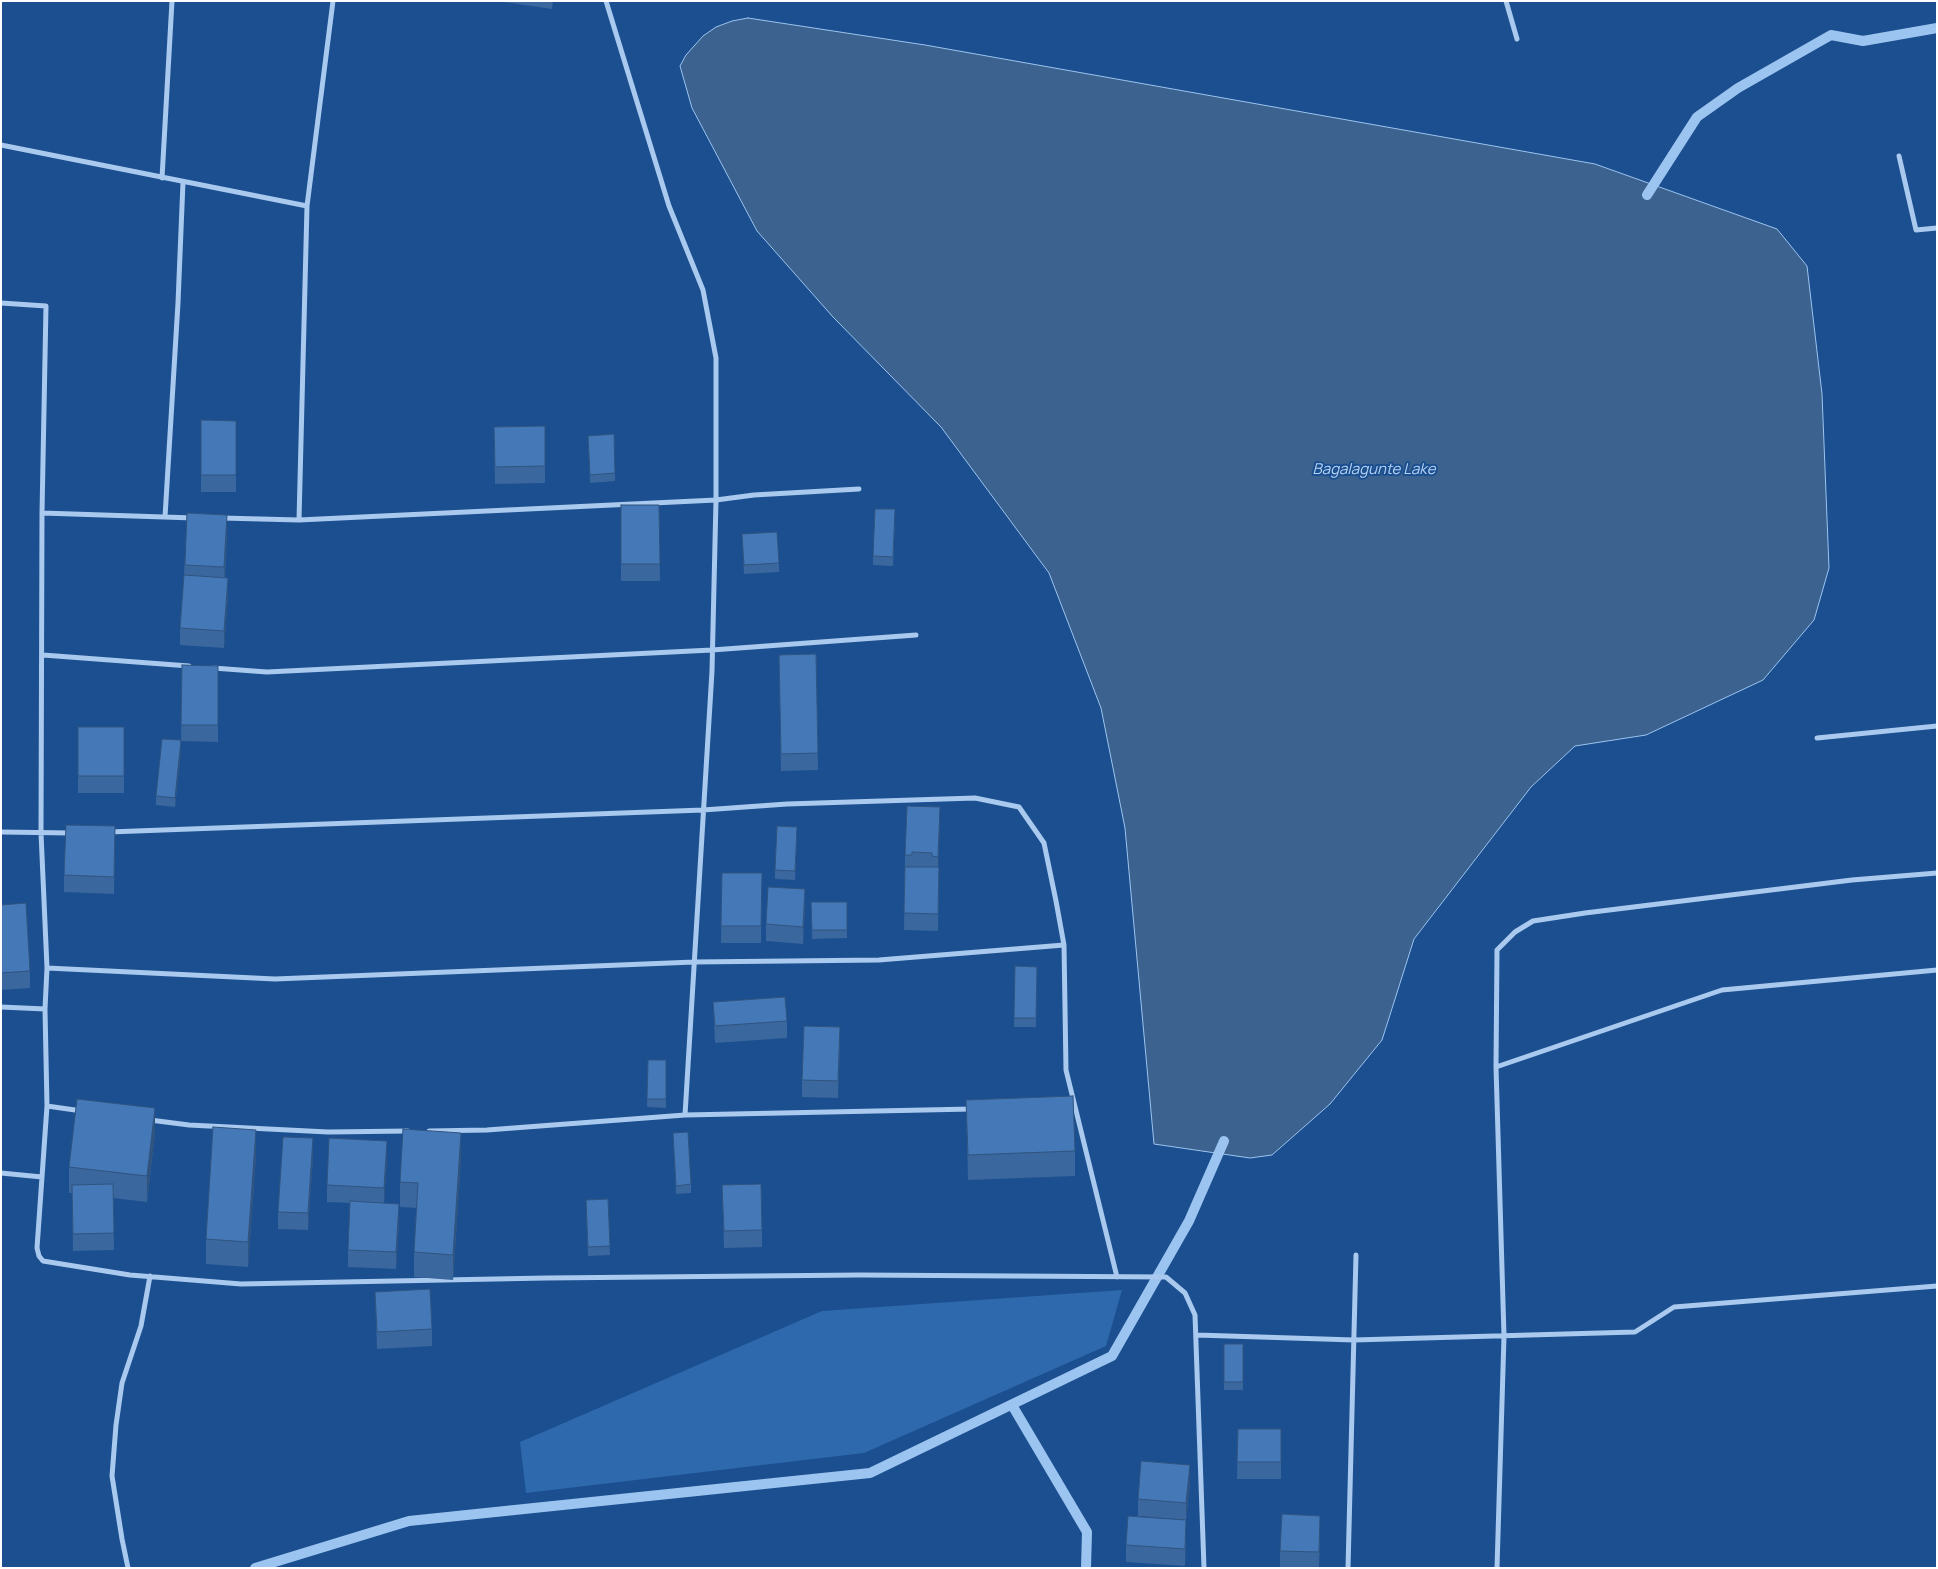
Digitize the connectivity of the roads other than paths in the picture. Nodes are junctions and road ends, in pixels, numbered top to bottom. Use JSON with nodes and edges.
{"nodes":[{"id":1,"x":172,"y":1,"type":"edge"},
{"id":2,"x":333,"y":1,"type":"edge"},
{"id":3,"x":606,"y":1,"type":"edge"},
{"id":4,"x":1506,"y":1,"type":"edge"},
{"id":5,"x":1517,"y":39,"type":"dead end"},
{"id":6,"x":1,"y":145,"type":"edge"},
{"id":7,"x":1899,"y":156,"type":"dead end"},
{"id":8,"x":162,"y":178,"type":"junction"},
{"id":9,"x":183,"y":182,"type":"junction"},
{"id":10,"x":307,"y":206,"type":"junction"},
{"id":11,"x":1937,"y":228,"type":"edge"},
{"id":12,"x":1,"y":303,"type":"edge"},
{"id":13,"x":859,"y":489,"type":"dead end"},
{"id":14,"x":716,"y":500,"type":"junction"},
{"id":15,"x":42,"y":514,"type":"junction"},
{"id":16,"x":165,"y":517,"type":"junction"},
{"id":17,"x":203,"y":518,"type":"edge"},
{"id":18,"x":213,"y":518,"type":"edge"},
{"id":19,"x":299,"y":520,"type":"junction"},
{"id":20,"x":916,"y":635,"type":"dead end"},
{"id":21,"x":712,"y":650,"type":"junction"},
{"id":22,"x":43,"y":654,"type":"junction"},
{"id":23,"x":192,"y":666,"type":"edge"},
{"id":24,"x":211,"y":668,"type":"edge"},
{"id":25,"x":1937,"y":726,"type":"edge"},
{"id":26,"x":1818,"y":738,"type":"dead end"},
{"id":27,"x":703,"y":810,"type":"junction"},
{"id":28,"x":1,"y":832,"type":"edge"},
{"id":29,"x":100,"y":832,"type":"edge"},
{"id":30,"x":41,"y":833,"type":"junction"},
{"id":31,"x":80,"y":833,"type":"edge"},
{"id":32,"x":1937,"y":873,"type":"edge"},
{"id":33,"x":1064,"y":945,"type":"junction"},
{"id":34,"x":694,"y":962,"type":"junction"},
{"id":35,"x":47,"y":968,"type":"junction"},
{"id":36,"x":1937,"y":970,"type":"edge"},
{"id":37,"x":1,"y":1007,"type":"edge"},
{"id":38,"x":45,"y":1009,"type":"junction"},
{"id":39,"x":1496,"y":1067,"type":"junction"},
{"id":40,"x":48,"y":1106,"type":"junction"},
{"id":41,"x":978,"y":1109,"type":"edge"},
{"id":42,"x":1066,"y":1109,"type":"edge"},
{"id":43,"x":1075,"y":1109,"type":"junction"},
{"id":44,"x":85,"y":1111,"type":"edge"},
{"id":45,"x":685,"y":1115,"type":"junction"},
{"id":46,"x":142,"y":1119,"type":"edge"},
{"id":47,"x":1,"y":1173,"type":"edge"},
{"id":48,"x":42,"y":1177,"type":"junction"},
{"id":49,"x":1356,"y":1256,"type":"dead end"},
{"id":50,"x":150,"y":1276,"type":"junction"},
{"id":51,"x":1117,"y":1277,"type":"junction"},
{"id":52,"x":1937,"y":1286,"type":"edge"},
{"id":53,"x":1197,"y":1335,"type":"junction"},
{"id":54,"x":1504,"y":1336,"type":"junction"},
{"id":55,"x":1354,"y":1340,"type":"junction"},
{"id":56,"x":128,"y":1568,"type":"edge"},
{"id":57,"x":1204,"y":1568,"type":"edge"},
{"id":58,"x":1348,"y":1568,"type":"edge"},
{"id":59,"x":1497,"y":1568,"type":"edge"}],
"edges":[{"from":1,"to":8,"type":"street"},
{"from":2,"to":10,"type":"street"},
{"from":3,"to":14,"type":"street"},
{"from":4,"to":5,"type":"street"},
{"from":6,"to":8,"type":"street"},
{"from":7,"to":11,"type":"street"},
{"from":8,"to":9,"type":"street"},
{"from":9,"to":10,"type":"street"},
{"from":9,"to":16,"type":"street"},
{"from":10,"to":19,"type":"street"},
{"from":12,"to":15,"type":"street"},
{"from":13,"to":14,"type":"street"},
{"from":14,"to":19,"type":"street"},
{"from":14,"to":21,"type":"street"},
{"from":15,"to":16,"type":"street"},
{"from":15,"to":22,"type":"street"},
{"from":16,"to":17,"type":"street"},
{"from":18,"to":19,"type":"street"},
{"from":20,"to":21,"type":"street"},
{"from":21,"to":24,"type":"street"},
{"from":21,"to":27,"type":"street"},
{"from":22,"to":23,"type":"street"},
{"from":22,"to":30,"type":"street"},
{"from":25,"to":26,"type":"street"},
{"from":27,"to":29,"type":"street"},
{"from":27,"to":33,"type":"street"},
{"from":27,"to":34,"type":"street"},
{"from":28,"to":30,"type":"street"},
{"from":30,"to":31,"type":"street"},
{"from":30,"to":35,"type":"street"},
{"from":32,"to":39,"type":"street"},
{"from":33,"to":34,"type":"street"},
{"from":33,"to":43,"type":"street"},
{"from":34,"to":35,"type":"street"},
{"from":34,"to":45,"type":"street"},
{"from":35,"to":38,"type":"street"},
{"from":36,"to":39,"type":"street"},
{"from":37,"to":38,"type":"street"},
{"from":38,"to":40,"type":"street"},
{"from":39,"to":54,"type":"street"},
{"from":40,"to":44,"type":"street"},
{"from":40,"to":48,"type":"street"},
{"from":41,"to":45,"type":"street"},
{"from":42,"to":43,"type":"street"},
{"from":43,"to":51,"type":"street"},
{"from":45,"to":46,"type":"street"},
{"from":47,"to":48,"type":"street"},
{"from":48,"to":50,"type":"street"},
{"from":49,"to":55,"type":"street"},
{"from":50,"to":51,"type":"street"},
{"from":50,"to":56,"type":"street"},
{"from":51,"to":53,"type":"street"},
{"from":52,"to":54,"type":"street"},
{"from":53,"to":55,"type":"street"},
{"from":53,"to":57,"type":"street"},
{"from":54,"to":55,"type":"street"},
{"from":54,"to":59,"type":"street"},
{"from":55,"to":58,"type":"street"}]}
